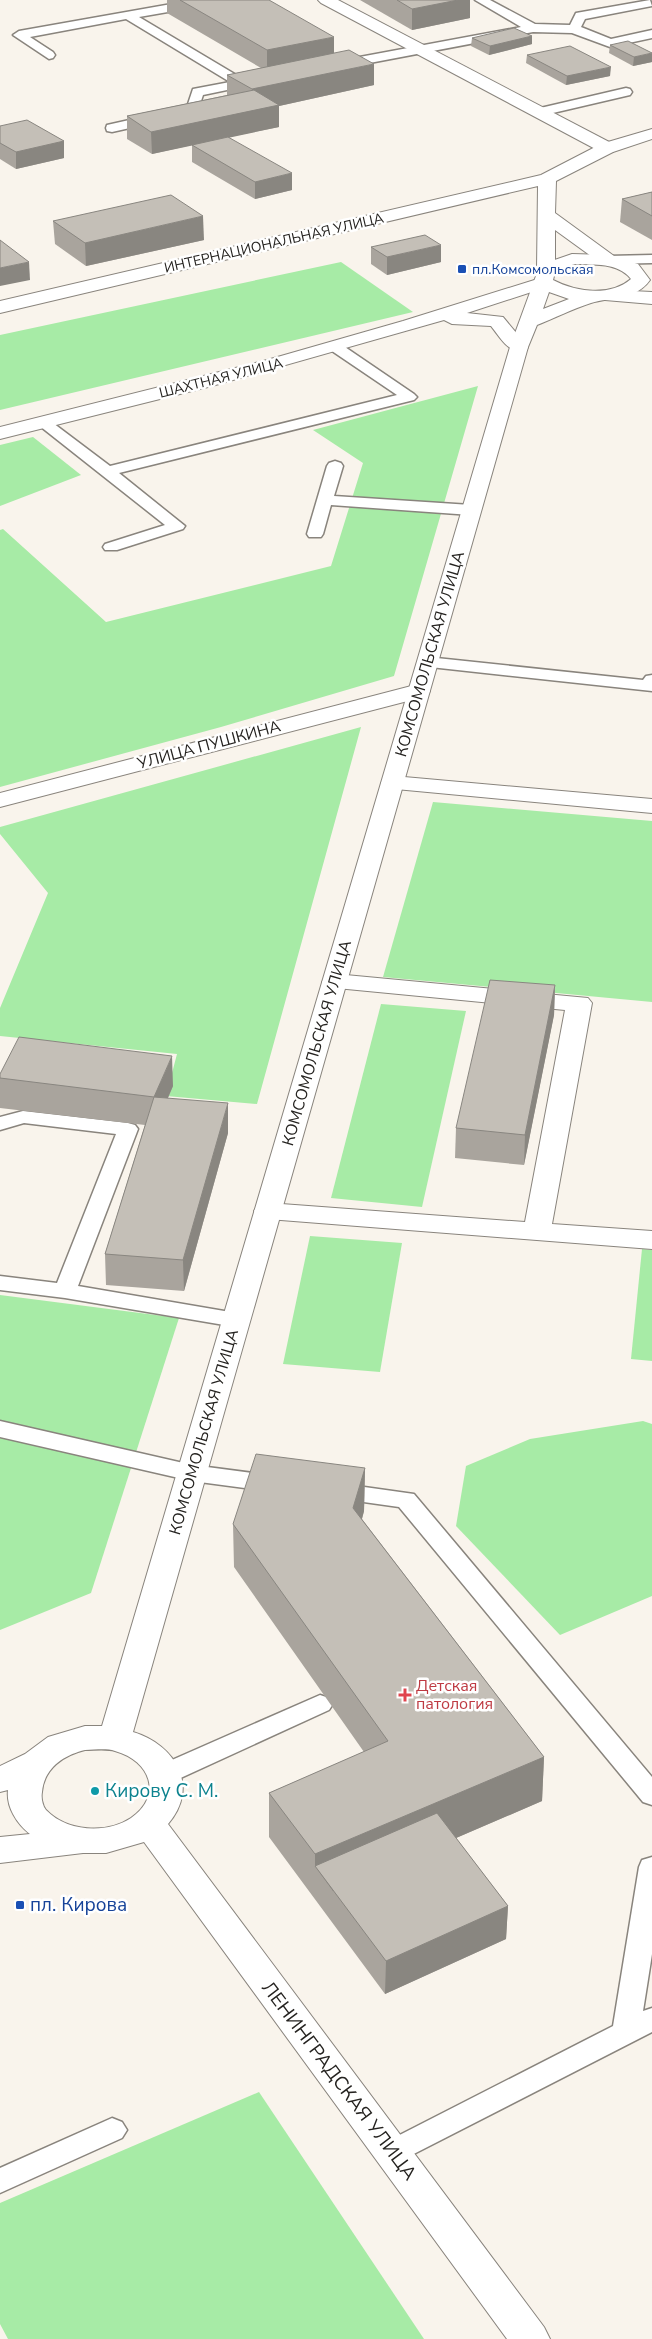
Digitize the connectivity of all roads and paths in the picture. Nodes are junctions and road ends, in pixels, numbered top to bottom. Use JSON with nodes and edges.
{"nodes":[{"id":1,"x":214,"y":0,"type":"edge"},
{"id":2,"x":326,"y":0,"type":"edge"},
{"id":3,"x":481,"y":0,"type":"edge"},
{"id":4,"x":648,"y":3,"type":"dead end"},
{"id":5,"x":129,"y":16,"type":"junction"},
{"id":6,"x":533,"y":28,"type":"junction"},
{"id":7,"x":574,"y":29,"type":"junction"},
{"id":8,"x":652,"y":34,"type":"edge"},
{"id":9,"x":420,"y":49,"type":"junction"},
{"id":10,"x":50,"y":55,"type":"dead end"},
{"id":11,"x":326,"y":67,"type":"edge"},
{"id":12,"x":270,"y":78,"type":"edge"},
{"id":13,"x":241,"y":83,"type":"junction"},
{"id":14,"x":626,"y":92,"type":"dead end"},
{"id":15,"x":540,"y":112,"type":"junction"},
{"id":16,"x":112,"y":128,"type":"dead end"},
{"id":17,"x":652,"y":134,"type":"edge"},
{"id":18,"x":607,"y":148,"type":"junction"},
{"id":19,"x":548,"y":179,"type":"junction"},
{"id":20,"x":548,"y":216,"type":"junction"},
{"id":21,"x":652,"y":259,"type":"edge"},
{"id":22,"x":608,"y":260,"type":"junction"},
{"id":23,"x":545,"y":275,"type":"junction"},
{"id":24,"x":648,"y":279,"type":"edge"},
{"id":25,"x":602,"y":296,"type":"junction"},
{"id":26,"x":652,"y":298,"type":"edge"},
{"id":27,"x":0,"y":308,"type":"edge"},
{"id":28,"x":441,"y":318,"type":"junction"},
{"id":29,"x":527,"y":322,"type":"junction"},
{"id":30,"x":519,"y":347,"type":"junction"},
{"id":31,"x":338,"y":348,"type":"junction"},
{"id":32,"x":44,"y":423,"type":"junction"},
{"id":33,"x":0,"y":433,"type":"edge"},
{"id":34,"x":335,"y":466,"type":"dead end"},
{"id":35,"x":107,"y":471,"type":"junction"},
{"id":36,"x":325,"y":500,"type":"junction"},
{"id":37,"x":472,"y":510,"type":"junction"},
{"id":38,"x":315,"y":534,"type":"dead end"},
{"id":39,"x":111,"y":547,"type":"dead end"},
{"id":40,"x":427,"y":662,"type":"junction"},
{"id":41,"x":652,"y":680,"type":"edge"},
{"id":42,"x":419,"y":691,"type":"junction"},
{"id":43,"x":393,"y":783,"type":"junction"},
{"id":44,"x":0,"y":800,"type":"edge"},
{"id":45,"x":652,"y":806,"type":"edge"},
{"id":46,"x":335,"y":982,"type":"junction"},
{"id":47,"x":0,"y":1124,"type":"edge"},
{"id":48,"x":268,"y":1211,"type":"junction"},
{"id":49,"x":537,"y":1231,"type":"junction"},
{"id":50,"x":652,"y":1240,"type":"edge"},
{"id":51,"x":0,"y":1283,"type":"edge"},
{"id":52,"x":65,"y":1291,"type":"junction"},
{"id":53,"x":236,"y":1320,"type":"junction"},
{"id":54,"x":0,"y":1429,"type":"edge"},
{"id":55,"x":192,"y":1473,"type":"junction"},
{"id":56,"x":320,"y":1704,"type":"dead end"},
{"id":57,"x":115,"y":1738,"type":"junction"},
{"id":58,"x":35,"y":1763,"type":"junction"},
{"id":59,"x":165,"y":1774,"type":"junction"},
{"id":60,"x":0,"y":1780,"type":"edge"},
{"id":61,"x":652,"y":1795,"type":"edge"},
{"id":62,"x":148,"y":1823,"type":"junction"},
{"id":63,"x":82,"y":1841,"type":"junction"},
{"id":64,"x":0,"y":1850,"type":"edge"},
{"id":65,"x":652,"y":1867,"type":"edge"},
{"id":66,"x":652,"y":2018,"type":"edge"},
{"id":67,"x":626,"y":2030,"type":"junction"},
{"id":68,"x":112,"y":2130,"type":"dead end"},
{"id":69,"x":392,"y":2152,"type":"junction"},
{"id":70,"x":0,"y":2181,"type":"edge"},
{"id":71,"x":530,"y":2339,"type":"edge"}],
"edges":[{"from":1,"to":5,"type":"lane"},
{"from":2,"to":9,"type":"street"},
{"from":3,"to":6,"type":"lane"},
{"from":4,"to":7,"type":"lane"},
{"from":5,"to":10,"type":"lane"},
{"from":5,"to":13,"type":"lane"},
{"from":6,"to":7,"type":"lane"},
{"from":6,"to":9,"type":"lane"},
{"from":7,"to":8,"type":"lane"},
{"from":9,"to":11,"type":"lane"},
{"from":9,"to":15,"type":"street"},
{"from":12,"to":13,"type":"lane"},
{"from":13,"to":16,"type":"lane"},
{"from":14,"to":15,"type":"lane"},
{"from":15,"to":18,"type":"street"},
{"from":17,"to":18,"type":"street","name":"ИНТЕРНАЦИОНАЛЬНАЯ УЛИЦА"},
{"from":18,"to":19,"type":"street","name":"ИНТЕРНАЦИОНАЛЬНАЯ УЛИЦА"},
{"from":19,"to":20,"type":"street"},
{"from":19,"to":27,"type":"street","name":"ИНТЕРНАЦИОНАЛЬНАЯ УЛИЦА"},
{"from":20,"to":22,"type":"street"},
{"from":20,"to":23,"type":"street"},
{"from":21,"to":22,"type":"lane"},
{"from":22,"to":23,"type":"street","name":"ШАХТНАЯ УЛИЦА"},
{"from":22,"to":24,"type":"street"},
{"from":23,"to":25,"type":"street"},
{"from":23,"to":28,"type":"street","name":"ШАХТНАЯ УЛИЦА"},
{"from":23,"to":29,"type":"street","name":"КОМСОМОЛЬСКАЯ УЛИЦА"},
{"from":24,"to":25,"type":"street"},
{"from":25,"to":26,"type":"street"},
{"from":25,"to":29,"type":"street"},
{"from":28,"to":30,"type":"street"},
{"from":28,"to":31,"type":"street","name":"ШАХТНАЯ УЛИЦА"},
{"from":29,"to":30,"type":"street","name":"КОМСОМОЛЬСКАЯ УЛИЦА"},
{"from":30,"to":37,"type":"street","name":"КОМСОМОЛЬСКАЯ УЛИЦА"},
{"from":31,"to":32,"type":"street","name":"ШАХТНАЯ УЛИЦА"},
{"from":31,"to":35,"type":"lane"},
{"from":32,"to":33,"type":"street","name":"ШАХТНАЯ УЛИЦА"},
{"from":32,"to":35,"type":"lane"},
{"from":34,"to":36,"type":"lane"},
{"from":35,"to":39,"type":"lane"},
{"from":36,"to":37,"type":"lane"},
{"from":36,"to":38,"type":"lane"},
{"from":37,"to":40,"type":"street","name":"КОМСОМОЛЬСКАЯ УЛИЦА"},
{"from":40,"to":41,"type":"lane"},
{"from":40,"to":42,"type":"street","name":"КОМСОМОЛЬСКАЯ УЛИЦА"},
{"from":42,"to":43,"type":"street","name":"КОМСОМОЛЬСКАЯ УЛИЦА"},
{"from":42,"to":44,"type":"street","name":"УЛИЦА ПУШКИНА"},
{"from":43,"to":45,"type":"street"},
{"from":43,"to":46,"type":"street","name":"КОМСОМОЛЬСКАЯ УЛИЦА"},
{"from":46,"to":48,"type":"street","name":"КОМСОМОЛЬСКАЯ УЛИЦА"},
{"from":46,"to":49,"type":"street"},
{"from":47,"to":52,"type":"lane"},
{"from":48,"to":49,"type":"street"},
{"from":48,"to":53,"type":"street","name":"КОМСОМОЛЬСКАЯ УЛИЦА"},
{"from":49,"to":50,"type":"street"},
{"from":51,"to":52,"type":"lane"},
{"from":52,"to":53,"type":"lane"},
{"from":53,"to":55,"type":"street","name":"КОМСОМОЛЬСКАЯ УЛИЦА"},
{"from":54,"to":55,"type":"lane"},
{"from":55,"to":57,"type":"street","name":"КОМСОМОЛЬСКАЯ УЛИЦА"},
{"from":55,"to":61,"type":"lane"},
{"from":56,"to":59,"type":"lane"},
{"from":57,"to":58,"type":"street"},
{"from":57,"to":59,"type":"street"},
{"from":58,"to":60,"type":"street"},
{"from":58,"to":63,"type":"street"},
{"from":59,"to":62,"type":"street"},
{"from":62,"to":63,"type":"street"},
{"from":62,"to":69,"type":"street","name":"ЛЕНИНГРАДСКАЯ УЛИЦА"},
{"from":63,"to":64,"type":"street"},
{"from":65,"to":67,"type":"lane"},
{"from":66,"to":67,"type":"lane"},
{"from":67,"to":69,"type":"lane"},
{"from":68,"to":70,"type":"lane"},
{"from":69,"to":71,"type":"street","name":"ЛЕНИНГРАДСКАЯ УЛИЦА"}]}
